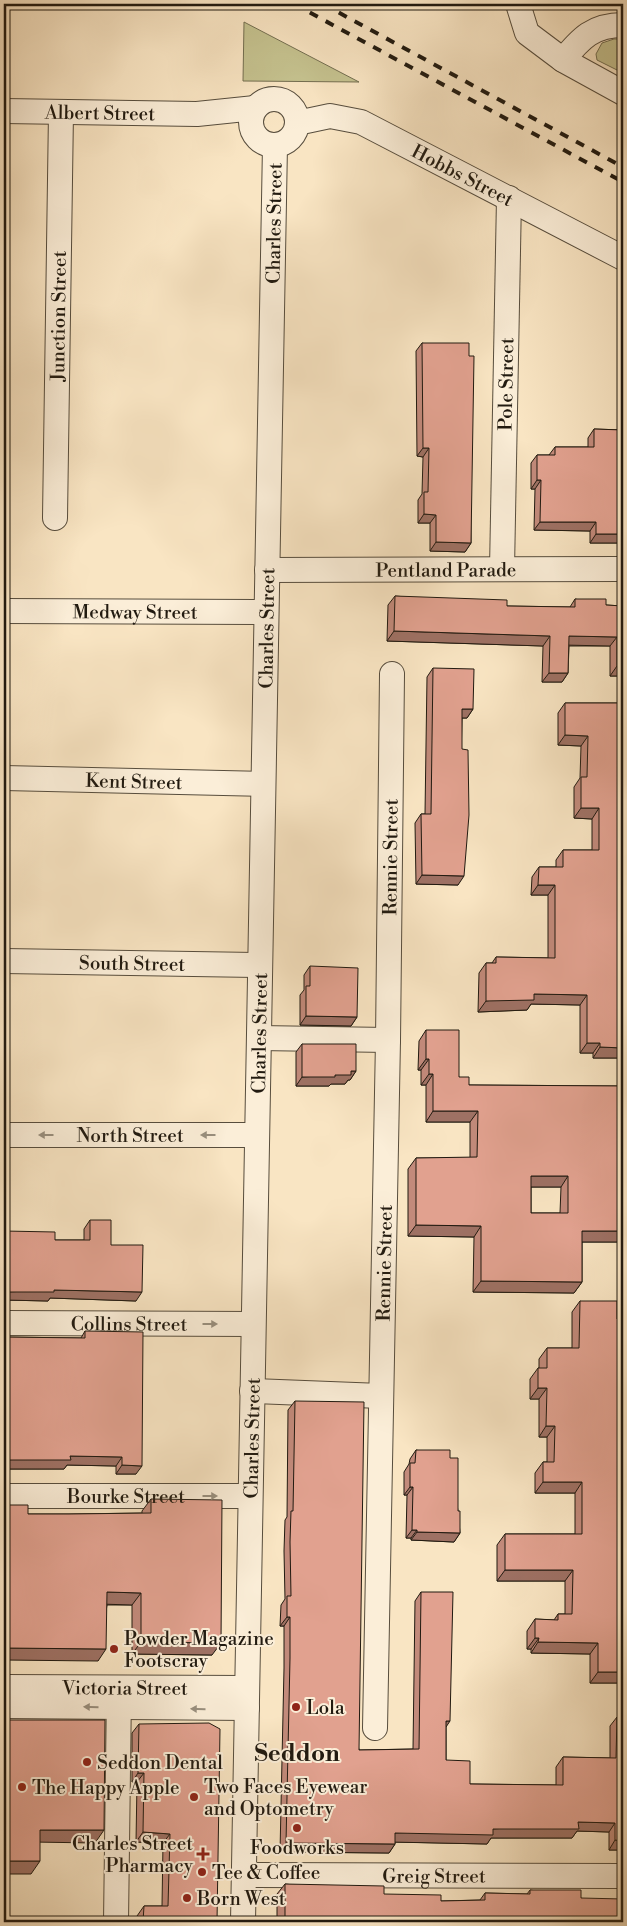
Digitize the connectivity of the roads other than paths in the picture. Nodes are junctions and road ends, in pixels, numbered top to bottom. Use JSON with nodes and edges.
{"nodes":[{"id":1,"x":518,"y":4,"type":"edge"},
{"id":2,"x":623,"y":25,"type":"edge"},
{"id":3,"x":563,"y":60,"type":"junction"},
{"id":4,"x":623,"y":93,"type":"edge"},
{"id":5,"x":4,"y":111,"type":"edge"},
{"id":6,"x":61,"y":112,"type":"junction"},
{"id":7,"x":252,"y":117,"type":"junction"},
{"id":8,"x":297,"y":124,"type":"junction"},
{"id":9,"x":274,"y":145,"type":"junction"},
{"id":10,"x":509,"y":198,"type":"junction"},
{"id":11,"x":623,"y":258,"type":"edge"},
{"id":12,"x":55,"y":518,"type":"dead end"},
{"id":13,"x":502,"y":569,"type":"junction"},
{"id":14,"x":623,"y":569,"type":"edge"},
{"id":15,"x":267,"y":570,"type":"junction"},
{"id":16,"x":4,"y":611,"type":"edge"},
{"id":17,"x":266,"y":612,"type":"junction"},
{"id":18,"x":392,"y":674,"type":"dead end"},
{"id":19,"x":4,"y":778,"type":"edge"},
{"id":20,"x":264,"y":784,"type":"junction"},
{"id":21,"x":4,"y":961,"type":"edge"},
{"id":22,"x":260,"y":965,"type":"junction"},
{"id":23,"x":259,"y":1038,"type":"junction"},
{"id":24,"x":388,"y":1040,"type":"junction"},
{"id":25,"x":4,"y":1135,"type":"edge"},
{"id":26,"x":257,"y":1135,"type":"junction"},
{"id":27,"x":4,"y":1323,"type":"edge"},
{"id":28,"x":253,"y":1324,"type":"junction"},
{"id":29,"x":252,"y":1391,"type":"junction"},
{"id":30,"x":381,"y":1396,"type":"junction"},
{"id":31,"x":4,"y":1496,"type":"edge"},
{"id":32,"x":250,"y":1496,"type":"junction"},
{"id":33,"x":4,"y":1687,"type":"edge"},
{"id":34,"x":119,"y":1698,"type":"junction"},
{"id":35,"x":247,"y":1698,"type":"junction"},
{"id":36,"x":4,"y":1706,"type":"edge"},
{"id":37,"x":375,"y":1728,"type":"dead end"},
{"id":38,"x":244,"y":1875,"type":"junction"},
{"id":39,"x":623,"y":1876,"type":"edge"},
{"id":40,"x":116,"y":1922,"type":"edge"},
{"id":41,"x":243,"y":1922,"type":"edge"}],
"edges":[{"from":1,"to":3,"type":"street"},
{"from":2,"to":3,"type":"street"},
{"from":3,"to":4,"type":"street"},
{"from":5,"to":6,"type":"street","name":"Albert Street"},
{"from":6,"to":7,"type":"street","name":"Albert Street"},
{"from":6,"to":12,"type":"street","name":"Junction Street"},
{"from":7,"to":8,"type":"street"},
{"from":7,"to":9,"type":"street"},
{"from":8,"to":9,"type":"street"},
{"from":8,"to":10,"type":"street","name":"Hobbs Street"},
{"from":9,"to":15,"type":"street","name":"Charles Street"},
{"from":10,"to":11,"type":"street","name":"Hobbs Street"},
{"from":10,"to":13,"type":"street","name":"Pole Street"},
{"from":13,"to":14,"type":"street","name":"Pentland Parade"},
{"from":13,"to":15,"type":"street","name":"Pentland Parade"},
{"from":15,"to":17,"type":"street","name":"Charles Street"},
{"from":16,"to":17,"type":"street","name":"Medway Street"},
{"from":17,"to":20,"type":"street","name":"Charles Street"},
{"from":18,"to":24,"type":"street","name":"Rennie Street"},
{"from":19,"to":20,"type":"street","name":"Kent Street"},
{"from":20,"to":22,"type":"street","name":"Charles Street"},
{"from":21,"to":22,"type":"street","name":"South Street"},
{"from":22,"to":23,"type":"street","name":"Charles Street"},
{"from":23,"to":24,"type":"street"},
{"from":23,"to":26,"type":"street","name":"Charles Street"},
{"from":24,"to":30,"type":"street","name":"Rennie Street"},
{"from":26,"to":25,"type":"street","name":"North Street","one_way":true},
{"from":26,"to":28,"type":"street","name":"Charles Street"},
{"from":27,"to":28,"type":"street","name":"Collins Street","one_way":true},
{"from":28,"to":29,"type":"street","name":"Charles Street"},
{"from":29,"to":30,"type":"street"},
{"from":29,"to":32,"type":"street","name":"Charles Street"},
{"from":30,"to":37,"type":"street","name":"Rennie Street"},
{"from":31,"to":32,"type":"street","name":"Bourke Street","one_way":true},
{"from":32,"to":35,"type":"street","name":"Charles Street"},
{"from":33,"to":34,"type":"street","name":"Victoria Street"},
{"from":34,"to":35,"type":"street","name":"Victoria Street"},
{"from":34,"to":36,"type":"street","name":"Victoria Street","one_way":true},
{"from":34,"to":40,"type":"street"},
{"from":35,"to":38,"type":"street","name":"Charles Street"},
{"from":38,"to":39,"type":"street","name":"Greig Street"},
{"from":38,"to":41,"type":"street","name":"Charles Street"}]}
